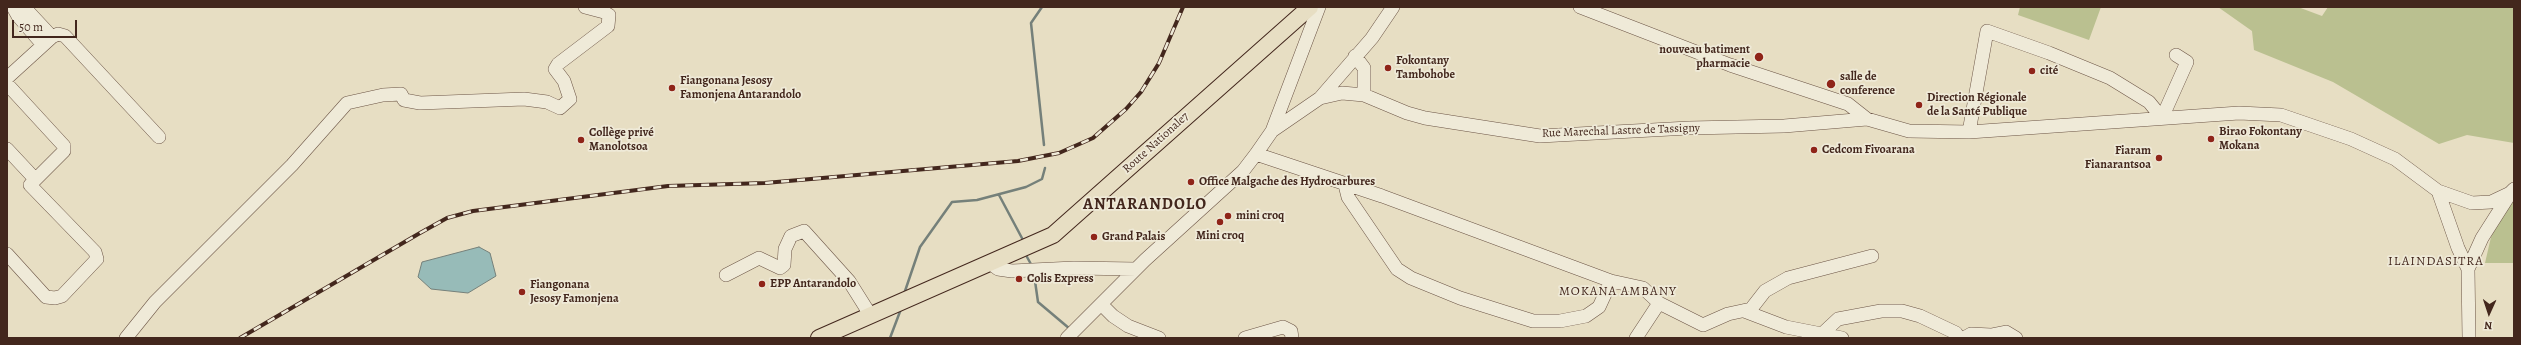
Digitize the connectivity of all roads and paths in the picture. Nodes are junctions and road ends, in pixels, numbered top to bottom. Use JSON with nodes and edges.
{"nodes":[{"id":1,"x":13,"y":7,"type":"edge"},
{"id":2,"x":24,"y":7,"type":"edge"},
{"id":3,"x":585,"y":7,"type":"edge"},
{"id":4,"x":1310,"y":7,"type":"edge"},
{"id":5,"x":1319,"y":7,"type":"edge"},
{"id":6,"x":1393,"y":7,"type":"edge"},
{"id":7,"x":1580,"y":7,"type":"edge"},
{"id":8,"x":47,"y":41,"type":"junction"},
{"id":9,"x":2176,"y":55,"type":"dead end"},
{"id":10,"x":1355,"y":56,"type":"junction"},
{"id":11,"x":7,"y":78,"type":"edge"},
{"id":12,"x":7,"y":84,"type":"edge"},
{"id":13,"x":1364,"y":95,"type":"junction"},
{"id":14,"x":1320,"y":98,"type":"junction"},
{"id":15,"x":2162,"y":118,"type":"junction"},
{"id":16,"x":1867,"y":119,"type":"junction"},
{"id":17,"x":1272,"y":131,"type":"junction"},
{"id":18,"x":1969,"y":132,"type":"junction"},
{"id":19,"x":159,"y":137,"type":"dead end"},
{"id":20,"x":7,"y":148,"type":"edge"},
{"id":21,"x":1256,"y":154,"type":"junction"},
{"id":22,"x":35,"y":179,"type":"junction"},
{"id":23,"x":1345,"y":185,"type":"junction"},
{"id":24,"x":2438,"y":191,"type":"junction"},
{"id":25,"x":2512,"y":191,"type":"edge"},
{"id":26,"x":7,"y":254,"type":"edge"},
{"id":27,"x":1872,"y":256,"type":"dead end"},
{"id":28,"x":990,"y":263,"type":"junction"},
{"id":29,"x":1136,"y":269,"type":"junction"},
{"id":30,"x":2468,"y":269,"type":"junction"},
{"id":31,"x":726,"y":275,"type":"dead end"},
{"id":32,"x":1611,"y":281,"type":"junction"},
{"id":33,"x":1659,"y":303,"type":"junction"},
{"id":34,"x":1101,"y":304,"type":"junction"},
{"id":35,"x":1744,"y":311,"type":"junction"},
{"id":36,"x":871,"y":316,"type":"junction"},
{"id":37,"x":1823,"y":333,"type":"junction"},
{"id":38,"x":1071,"y":334,"type":"edge"},
{"id":39,"x":126,"y":338,"type":"edge"},
{"id":40,"x":820,"y":338,"type":"edge"},
{"id":41,"x":1159,"y":338,"type":"edge"},
{"id":42,"x":1245,"y":338,"type":"edge"},
{"id":43,"x":1292,"y":338,"type":"edge"},
{"id":44,"x":1636,"y":338,"type":"edge"},
{"id":45,"x":1842,"y":338,"type":"edge"},
{"id":46,"x":1959,"y":338,"type":"edge"},
{"id":47,"x":1964,"y":338,"type":"edge"},
{"id":48,"x":2016,"y":338,"type":"edge"},
{"id":49,"x":2469,"y":338,"type":"edge"}],
"edges":[{"from":1,"to":8,"type":"street"},
{"from":2,"to":8,"type":"street"},
{"from":3,"to":39,"type":"street"},
{"from":4,"to":28,"type":"main road","name":"Route Nationale7"},
{"from":5,"to":17,"type":"street"},
{"from":6,"to":10,"type":"street"},
{"from":7,"to":16,"type":"street"},
{"from":8,"to":11,"type":"street"},
{"from":8,"to":19,"type":"street"},
{"from":9,"to":15,"type":"street"},
{"from":10,"to":13,"type":"street"},
{"from":10,"to":14,"type":"street"},
{"from":12,"to":22,"type":"street"},
{"from":13,"to":14,"type":"street","name":"Rue Marechal Lastre de Tassigny"},
{"from":13,"to":16,"type":"street","name":"Rue Marechal Lastre de Tassigny"},
{"from":14,"to":17,"type":"street","name":"Rue Marechal Lastre de Tassigny"},
{"from":15,"to":18,"type":"street"},
{"from":15,"to":18,"type":"street"},
{"from":15,"to":24,"type":"street"},
{"from":16,"to":18,"type":"street"},
{"from":17,"to":21,"type":"street"},
{"from":20,"to":22,"type":"street"},
{"from":21,"to":23,"type":"street"},
{"from":21,"to":29,"type":"street"},
{"from":22,"to":26,"type":"street"},
{"from":23,"to":32,"type":"street"},
{"from":23,"to":32,"type":"street"},
{"from":24,"to":25,"type":"street"},
{"from":24,"to":30,"type":"street"},
{"from":25,"to":30,"type":"street"},
{"from":27,"to":35,"type":"street"},
{"from":28,"to":29,"type":"street"},
{"from":28,"to":36,"type":"main road","name":"Route Nationale7"},
{"from":29,"to":34,"type":"street"},
{"from":30,"to":49,"type":"street"},
{"from":31,"to":36,"type":"street"},
{"from":32,"to":33,"type":"street"},
{"from":33,"to":35,"type":"street"},
{"from":33,"to":44,"type":"street"},
{"from":34,"to":38,"type":"street"},
{"from":34,"to":41,"type":"street"},
{"from":35,"to":37,"type":"street"},
{"from":36,"to":40,"type":"main road"},
{"from":37,"to":45,"type":"street"},
{"from":37,"to":46,"type":"street"},
{"from":42,"to":43,"type":"street"},
{"from":47,"to":48,"type":"street"}]}
